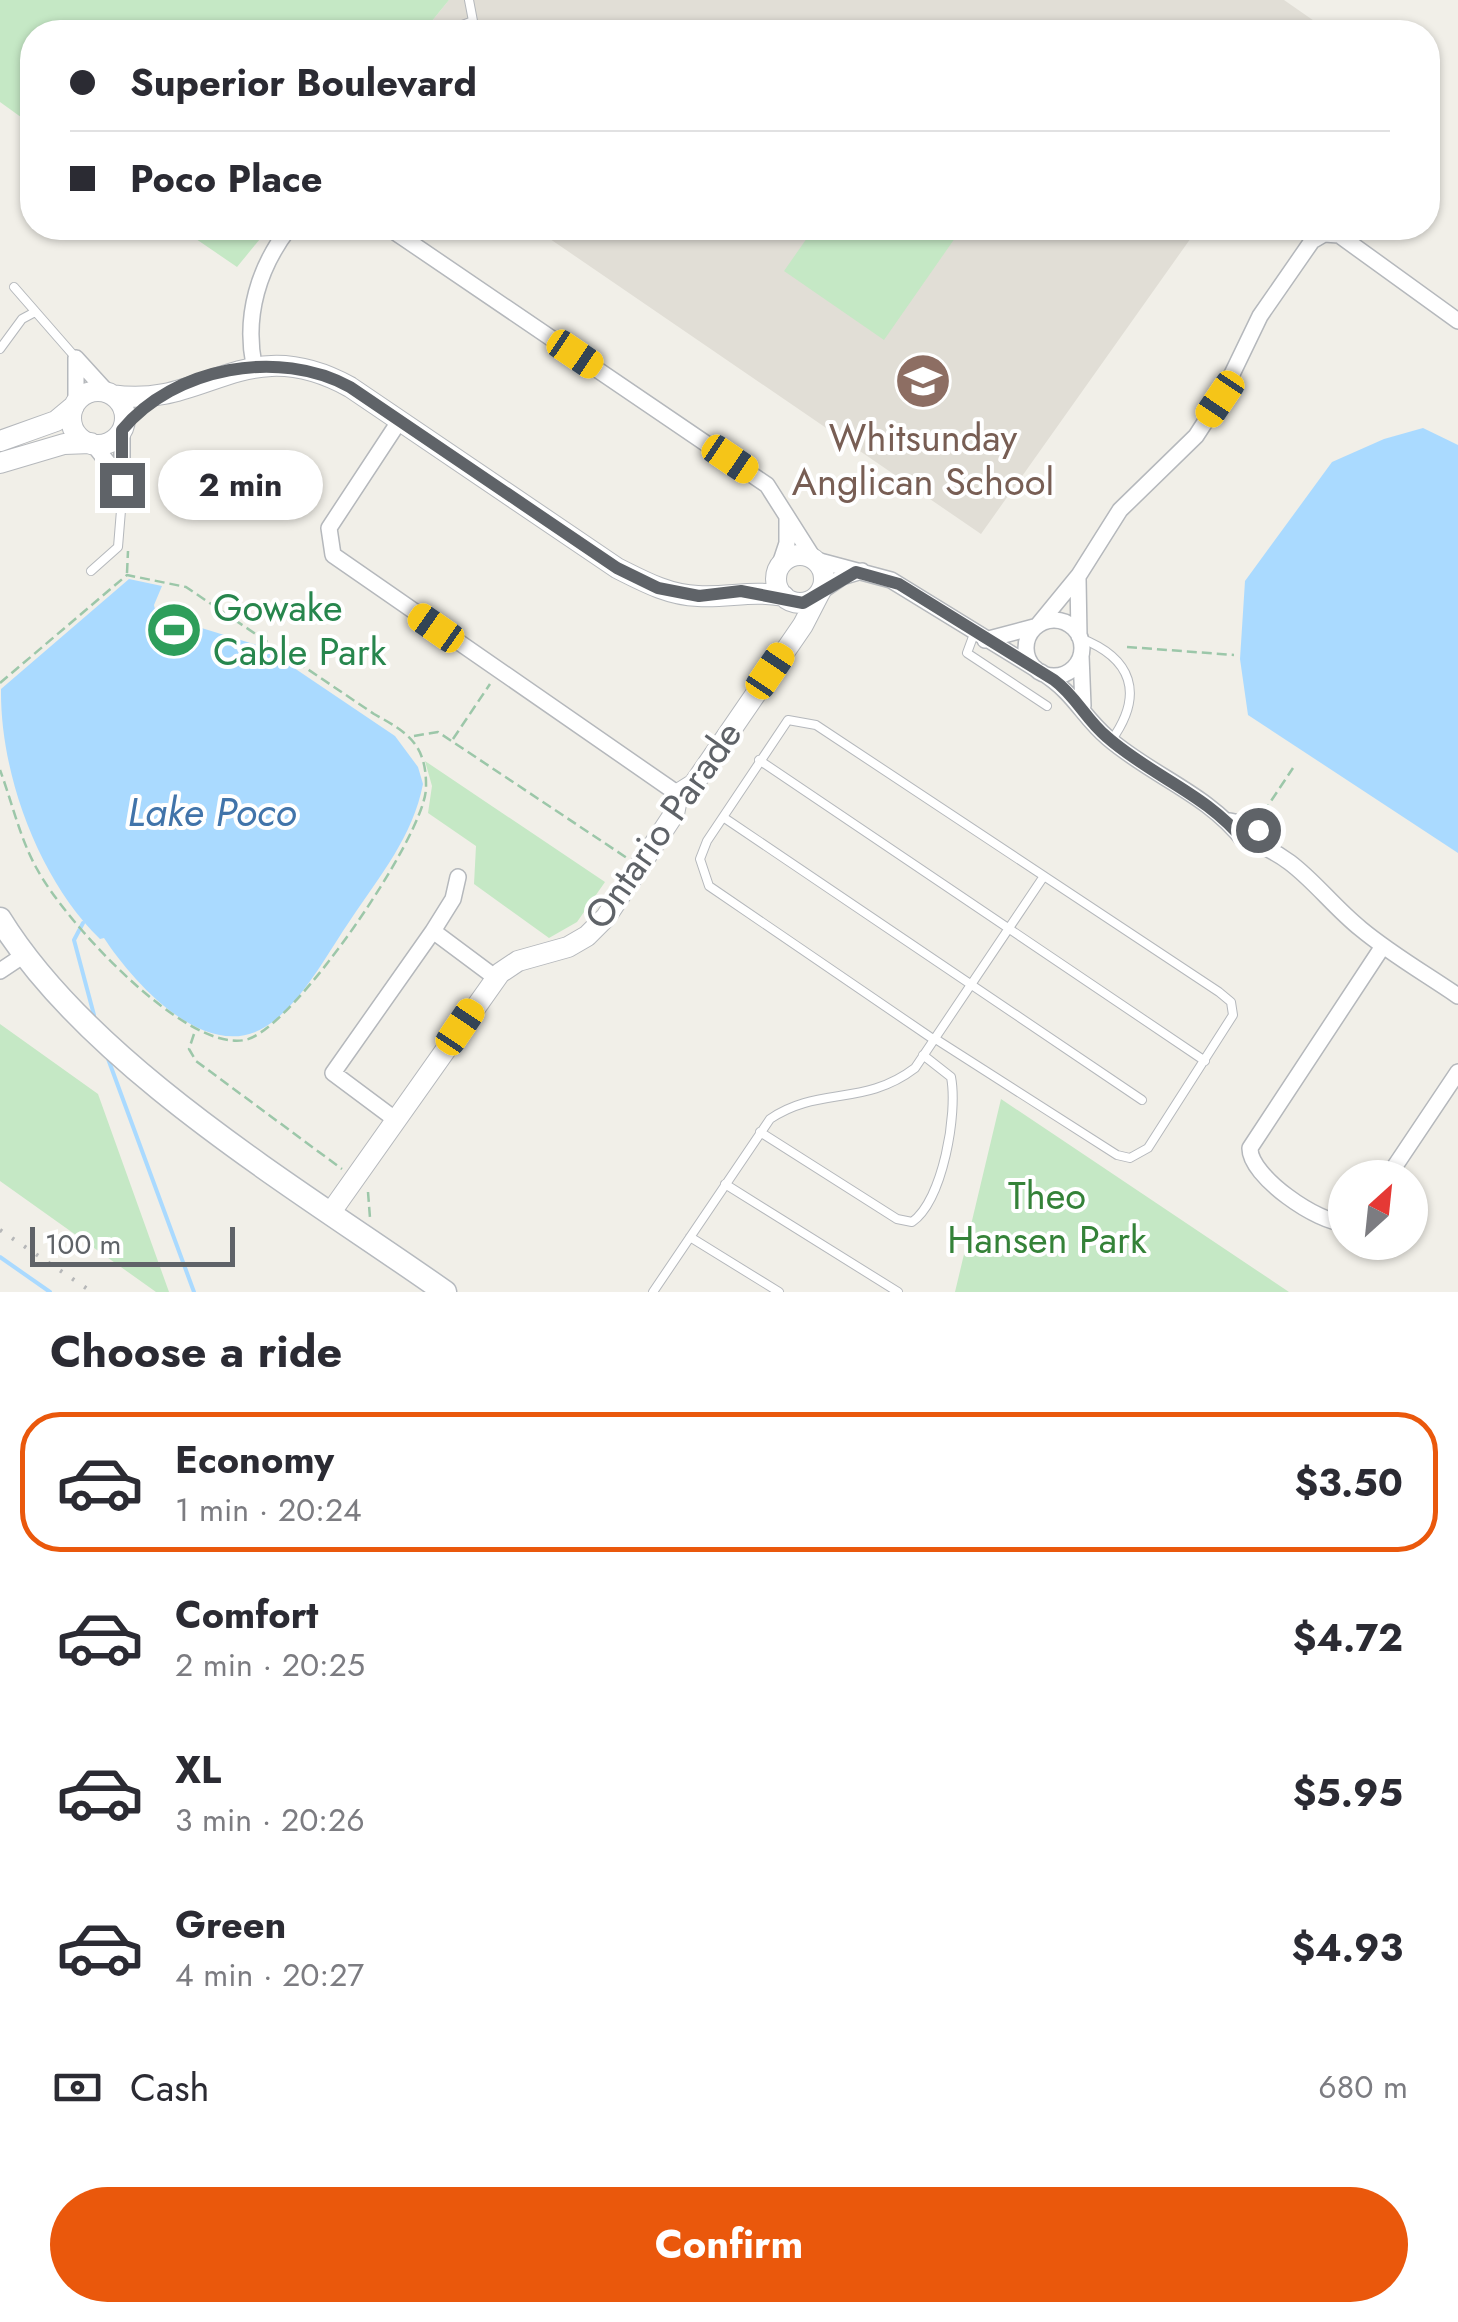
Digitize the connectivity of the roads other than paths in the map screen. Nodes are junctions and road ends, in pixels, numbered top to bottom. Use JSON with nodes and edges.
{"nodes":[{"id":1,"x":281,"y":240,"type":"edge"},
{"id":2,"x":407,"y":240,"type":"edge"},
{"id":3,"x":1314,"y":240,"type":"edge"},
{"id":4,"x":1347,"y":240,"type":"edge"},
{"id":5,"x":14,"y":287,"type":"dead end"},
{"id":6,"x":35,"y":312,"type":"junction"},
{"id":7,"x":1458,"y":321,"type":"edge"},
{"id":8,"x":0,"y":349,"type":"edge"},
{"id":9,"x":76,"y":358,"type":"junction"},
{"id":10,"x":254,"y":365,"type":"junction"},
{"id":11,"x":110,"y":394,"type":"junction"},
{"id":12,"x":161,"y":395,"type":"junction"},
{"id":13,"x":75,"y":404,"type":"junction"},
{"id":14,"x":400,"y":420,"type":"junction"},
{"id":15,"x":122,"y":429,"type":"junction"},
{"id":16,"x":0,"y":442,"type":"edge"},
{"id":17,"x":92,"y":444,"type":"junction"},
{"id":18,"x":0,"y":463,"type":"edge"},
{"id":19,"x":122,"y":491,"type":"junction"},
{"id":20,"x":787,"y":514,"type":"junction"},
{"id":21,"x":815,"y":559,"type":"junction"},
{"id":22,"x":780,"y":565,"type":"junction"},
{"id":23,"x":91,"y":571,"type":"dead end"},
{"id":24,"x":862,"y":571,"type":"junction"},
{"id":25,"x":1078,"y":575,"type":"junction"},
{"id":26,"x":741,"y":591,"type":"junction"},
{"id":27,"x":820,"y":593,"type":"junction"},
{"id":28,"x":785,"y":597,"type":"junction"},
{"id":29,"x":1037,"y":625,"type":"junction"},
{"id":30,"x":980,"y":637,"type":"junction"},
{"id":31,"x":789,"y":643,"type":"junction"},
{"id":32,"x":1080,"y":643,"type":"junction"},
{"id":33,"x":1039,"y":671,"type":"junction"},
{"id":34,"x":1047,"y":706,"type":"dead end"},
{"id":35,"x":1083,"y":706,"type":"junction"},
{"id":36,"x":1112,"y":741,"type":"junction"},
{"id":37,"x":759,"y":760,"type":"junction"},
{"id":38,"x":678,"y":794,"type":"junction"},
{"id":39,"x":723,"y":817,"type":"junction"},
{"id":40,"x":458,"y":876,"type":"dead end"},
{"id":41,"x":1044,"y":876,"type":"junction"},
{"id":42,"x":0,"y":919,"type":"edge"},
{"id":43,"x":1008,"y":928,"type":"junction"},
{"id":44,"x":433,"y":931,"type":"junction"},
{"id":45,"x":1384,"y":946,"type":"junction"},
{"id":46,"x":24,"y":954,"type":"junction"},
{"id":47,"x":0,"y":971,"type":"edge"},
{"id":48,"x":496,"y":978,"type":"junction"},
{"id":49,"x":972,"y":982,"type":"junction"},
{"id":50,"x":1458,"y":996,"type":"edge"},
{"id":51,"x":934,"y":1039,"type":"junction"},
{"id":52,"x":923,"y":1055,"type":"junction"},
{"id":53,"x":1205,"y":1061,"type":"junction"},
{"id":54,"x":1458,"y":1072,"type":"edge"},
{"id":55,"x":1142,"y":1100,"type":"dead end"},
{"id":56,"x":396,"y":1120,"type":"junction"},
{"id":57,"x":760,"y":1132,"type":"junction"},
{"id":58,"x":1399,"y":1160,"type":"edge"},
{"id":59,"x":725,"y":1184,"type":"junction"},
{"id":60,"x":331,"y":1212,"type":"junction"},
{"id":61,"x":1328,"y":1220,"type":"edge"},
{"id":62,"x":690,"y":1237,"type":"junction"},
{"id":63,"x":445,"y":1292,"type":"edge"},
{"id":64,"x":653,"y":1292,"type":"edge"},
{"id":65,"x":778,"y":1292,"type":"edge"},
{"id":66,"x":898,"y":1292,"type":"edge"}],
"edges":[{"from":1,"to":10,"type":"street"},
{"from":2,"to":20,"type":"street"},
{"from":3,"to":25,"type":"street"},
{"from":4,"to":7,"type":"street"},
{"from":5,"to":6,"type":"lane"},
{"from":6,"to":8,"type":"lane"},
{"from":6,"to":9,"type":"lane"},
{"from":9,"to":11,"type":"street"},
{"from":9,"to":13,"type":"street"},
{"from":10,"to":12,"type":"street"},
{"from":10,"to":14,"type":"street"},
{"from":11,"to":12,"type":"street"},
{"from":11,"to":13,"type":"street"},
{"from":11,"to":15,"type":"street"},
{"from":12,"to":15,"type":"street"},
{"from":13,"to":16,"type":"street"},
{"from":13,"to":17,"type":"street"},
{"from":14,"to":26,"type":"street"},
{"from":14,"to":38,"type":"street"},
{"from":15,"to":17,"type":"street"},
{"from":15,"to":19,"type":"street"},
{"from":17,"to":18,"type":"street"},
{"from":17,"to":19,"type":"street"},
{"from":19,"to":23,"type":"lane"},
{"from":20,"to":21,"type":"street"},
{"from":20,"to":22,"type":"street"},
{"from":21,"to":22,"type":"street"},
{"from":21,"to":24,"type":"street"},
{"from":21,"to":27,"type":"street"},
{"from":22,"to":26,"type":"street"},
{"from":22,"to":28,"type":"street"},
{"from":24,"to":27,"type":"street"},
{"from":24,"to":30,"type":"street"},
{"from":25,"to":29,"type":"street"},
{"from":25,"to":32,"type":"street"},
{"from":26,"to":28,"type":"street"},
{"from":27,"to":28,"type":"street"},
{"from":27,"to":31,"type":"street","name":"Ontario Parade"},
{"from":28,"to":31,"type":"street"},
{"from":29,"to":30,"type":"street"},
{"from":29,"to":32,"type":"street"},
{"from":29,"to":33,"type":"street"},
{"from":30,"to":33,"type":"street"},
{"from":30,"to":34,"type":"lane"},
{"from":31,"to":38,"type":"street","name":"Ontario Parade"},
{"from":32,"to":33,"type":"street"},
{"from":32,"to":35,"type":"street"},
{"from":32,"to":36,"type":"lane"},
{"from":33,"to":35,"type":"street"},
{"from":35,"to":36,"type":"street"},
{"from":36,"to":45,"type":"street"},
{"from":37,"to":39,"type":"lane"},
{"from":37,"to":41,"type":"lane"},
{"from":37,"to":43,"type":"lane"},
{"from":38,"to":48,"type":"street","name":"Ontario Parade"},
{"from":39,"to":49,"type":"lane"},
{"from":39,"to":51,"type":"lane"},
{"from":40,"to":44,"type":"street"},
{"from":41,"to":43,"type":"lane"},
{"from":41,"to":53,"type":"lane"},
{"from":42,"to":46,"type":"main road"},
{"from":43,"to":49,"type":"lane"},
{"from":43,"to":53,"type":"lane"},
{"from":44,"to":48,"type":"street"},
{"from":44,"to":56,"type":"street"},
{"from":45,"to":50,"type":"street"},
{"from":45,"to":61,"type":"street"},
{"from":46,"to":47,"type":"street"},
{"from":46,"to":60,"type":"main road"},
{"from":48,"to":56,"type":"street","name":"Ontario Parade"},
{"from":49,"to":51,"type":"lane"},
{"from":49,"to":55,"type":"lane"},
{"from":51,"to":52,"type":"lane"},
{"from":51,"to":53,"type":"lane"},
{"from":52,"to":57,"type":"lane"},
{"from":52,"to":57,"type":"lane"},
{"from":54,"to":58,"type":"street"},
{"from":56,"to":60,"type":"street","name":"Ontario Parade"},
{"from":57,"to":59,"type":"lane"},
{"from":59,"to":62,"type":"lane"},
{"from":59,"to":66,"type":"lane"},
{"from":60,"to":63,"type":"main road"},
{"from":62,"to":64,"type":"lane"},
{"from":62,"to":65,"type":"lane"}]}
